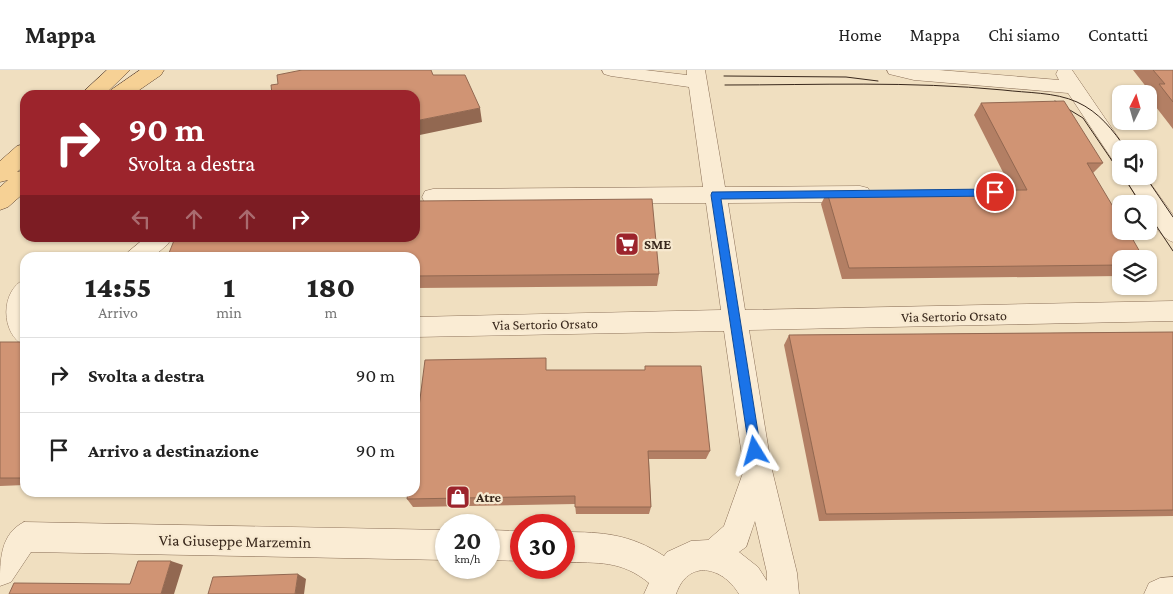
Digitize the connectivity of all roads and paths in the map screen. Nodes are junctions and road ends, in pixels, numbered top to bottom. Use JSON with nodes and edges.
{"nodes":[{"id":1,"x":120,"y":70,"type":"edge"},
{"id":2,"x":145,"y":70,"type":"edge"},
{"id":3,"x":154,"y":70,"type":"edge"},
{"id":4,"x":611,"y":70,"type":"edge"},
{"id":5,"x":896,"y":70,"type":"edge"},
{"id":6,"x":1062,"y":70,"type":"edge"},
{"id":7,"x":697,"y":76,"type":"edge"},
{"id":8,"x":1074,"y":87,"type":"junction"},
{"id":9,"x":97,"y":90,"type":"edge"},
{"id":10,"x":123,"y":90,"type":"edge"},
{"id":11,"x":125,"y":90,"type":"edge"},
{"id":12,"x":1112,"y":144,"type":"edge"},
{"id":13,"x":20,"y":156,"type":"edge"},
{"id":14,"x":0,"y":174,"type":"edge"},
{"id":15,"x":20,"y":183,"type":"edge"},
{"id":16,"x":1140,"y":185,"type":"edge"},
{"id":17,"x":879,"y":194,"type":"edge"},
{"id":18,"x":716,"y":195,"type":"junction"},
{"id":19,"x":433,"y":197,"type":"dead end"},
{"id":20,"x":0,"y":201,"type":"edge"},
{"id":21,"x":1173,"y":233,"type":"edge"},
{"id":22,"x":156,"y":242,"type":"edge"},
{"id":23,"x":144,"y":252,"type":"edge"},
{"id":24,"x":20,"y":288,"type":"edge"},
{"id":25,"x":0,"y":293,"type":"edge"},
{"id":26,"x":20,"y":294,"type":"edge"},
{"id":27,"x":1173,"y":312,"type":"edge"},
{"id":28,"x":735,"y":320,"type":"junction"},
{"id":29,"x":420,"y":327,"type":"edge"},
{"id":30,"x":14,"y":332,"type":"edge"},
{"id":31,"x":758,"y":470,"type":"junction"},
{"id":32,"x":435,"y":544,"type":"edge"},
{"id":33,"x":575,"y":546,"type":"edge"},
{"id":34,"x":714,"y":555,"type":"junction"},
{"id":35,"x":0,"y":572,"type":"edge"},
{"id":36,"x":663,"y":586,"type":"edge"},
{"id":37,"x":1173,"y":593,"type":"edge"},
{"id":38,"x":757,"y":594,"type":"edge"},
{"id":39,"x":782,"y":594,"type":"edge"},
{"id":40,"x":1160,"y":594,"type":"edge"}],
"edges":[{"from":1,"to":9,"type":"main road"},
{"from":2,"to":10,"type":"main road"},
{"from":3,"to":11,"type":"main road"},
{"from":4,"to":7,"type":"street"},
{"from":5,"to":8,"type":"street"},
{"from":6,"to":8,"type":"street"},
{"from":7,"to":18,"type":"street"},
{"from":8,"to":12,"type":"street"},
{"from":13,"to":14,"type":"main road"},
{"from":15,"to":20,"type":"main road"},
{"from":16,"to":21,"type":"street"},
{"from":17,"to":18,"type":"street"},
{"from":18,"to":19,"type":"street"},
{"from":18,"to":28,"type":"street"},
{"from":22,"to":23,"type":"street"},
{"from":24,"to":25,"type":"street"},
{"from":26,"to":30,"type":"street"},
{"from":27,"to":28,"type":"street","name":"Via Sertorio Orsato"},
{"from":28,"to":29,"type":"street","name":"Via Sertorio Orsato"},
{"from":28,"to":31,"type":"street"},
{"from":31,"to":34,"type":"street"},
{"from":31,"to":39,"type":"street"},
{"from":32,"to":35,"type":"street","name":"Via Giuseppe Marzemin"},
{"from":33,"to":36,"type":"street"},
{"from":34,"to":36,"type":"street"},
{"from":34,"to":38,"type":"street"},
{"from":37,"to":40,"type":"street"}]}
